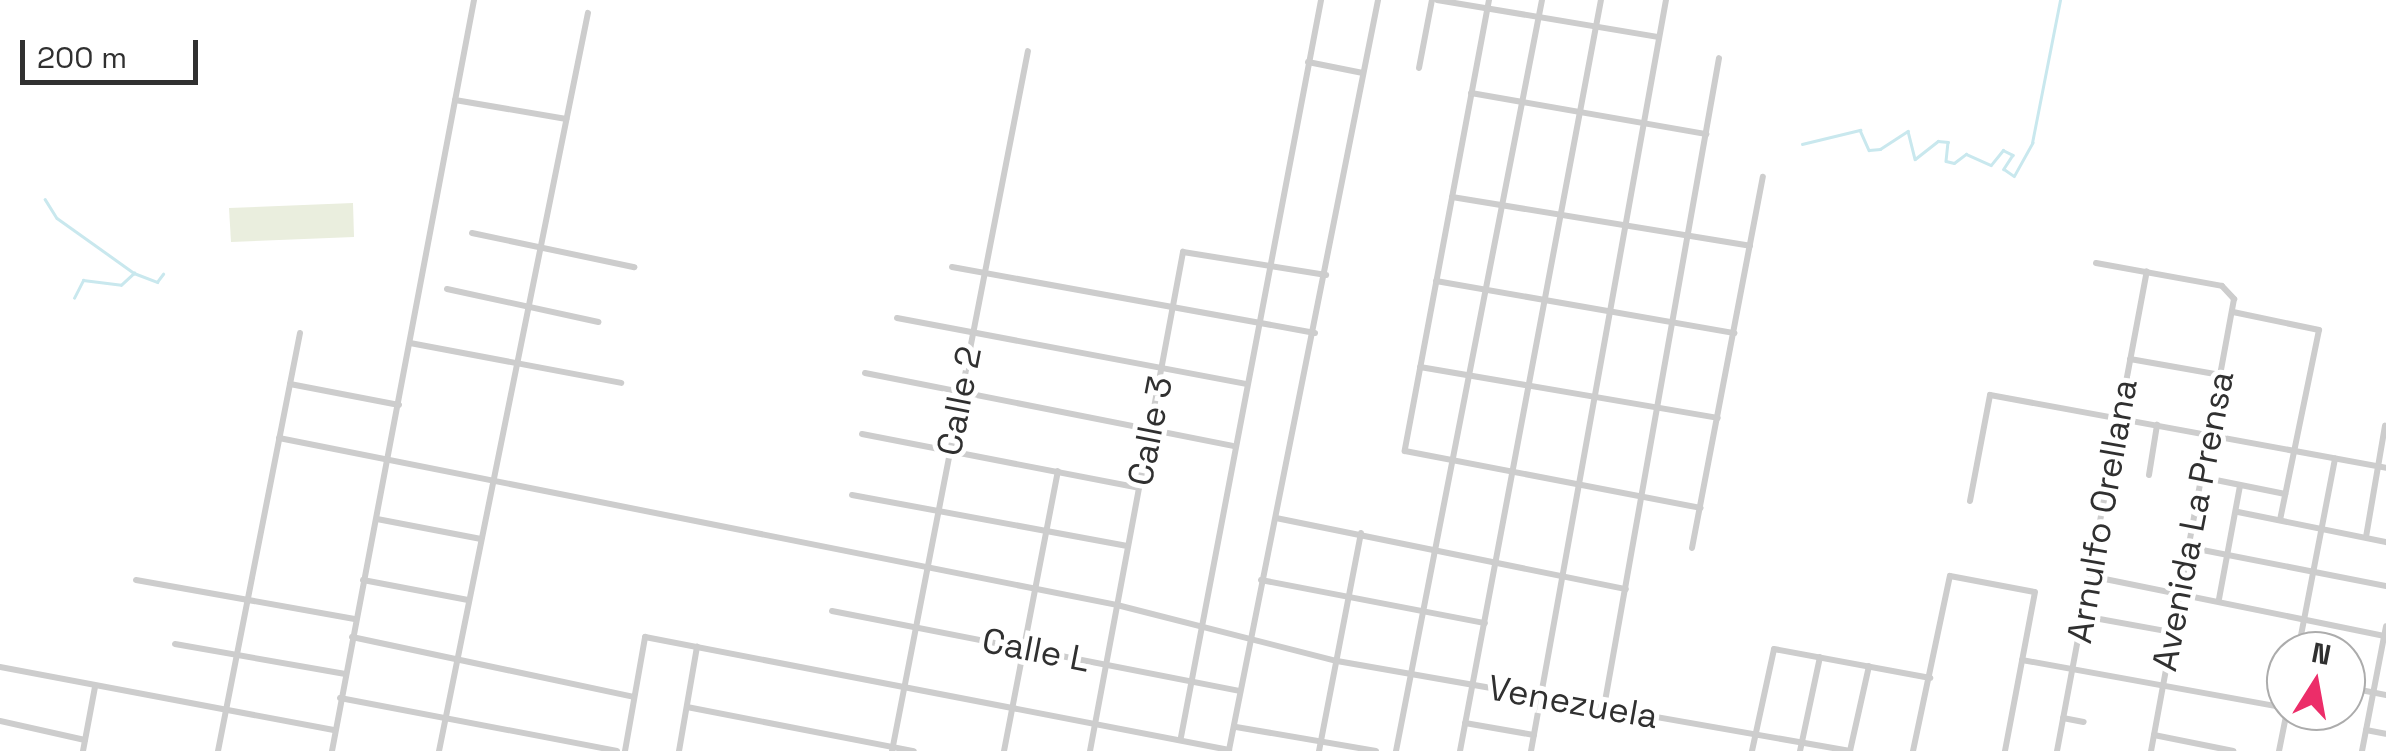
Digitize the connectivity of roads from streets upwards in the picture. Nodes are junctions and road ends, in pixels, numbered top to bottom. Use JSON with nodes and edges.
{"nodes":[{"id":1,"x":474,"y":0,"type":"edge"},
{"id":2,"x":1321,"y":0,"type":"edge"},
{"id":3,"x":1378,"y":0,"type":"edge"},
{"id":4,"x":1434,"y":0,"type":"edge"},
{"id":5,"x":1489,"y":0,"type":"edge"},
{"id":6,"x":1542,"y":0,"type":"edge"},
{"id":7,"x":1601,"y":0,"type":"edge"},
{"id":8,"x":1666,"y":0,"type":"edge"},
{"id":9,"x":1487,"y":11,"type":"junction"},
{"id":10,"x":588,"y":13,"type":"dead end"},
{"id":11,"x":1538,"y":19,"type":"junction"},
{"id":12,"x":1596,"y":26,"type":"junction"},
{"id":13,"x":1659,"y":38,"type":"junction"},
{"id":14,"x":1028,"y":51,"type":"dead end"},
{"id":15,"x":1719,"y":58,"type":"dead end"},
{"id":16,"x":1308,"y":62,"type":"junction"},
{"id":17,"x":1419,"y":68,"type":"dead end"},
{"id":18,"x":1363,"y":74,"type":"junction"},
{"id":19,"x":1471,"y":93,"type":"junction"},
{"id":20,"x":455,"y":100,"type":"junction"},
{"id":21,"x":1523,"y":104,"type":"junction"},
{"id":22,"x":1580,"y":116,"type":"junction"},
{"id":23,"x":566,"y":118,"type":"junction"},
{"id":24,"x":1642,"y":126,"type":"junction"},
{"id":25,"x":1706,"y":134,"type":"junction"},
{"id":26,"x":1763,"y":178,"type":"dead end"},
{"id":27,"x":1452,"y":197,"type":"junction"},
{"id":28,"x":1504,"y":206,"type":"junction"},
{"id":29,"x":1566,"y":216,"type":"junction"},
{"id":30,"x":1624,"y":225,"type":"junction"},
{"id":31,"x":472,"y":233,"type":"dead end"},
{"id":32,"x":1687,"y":236,"type":"junction"},
{"id":33,"x":1750,"y":246,"type":"junction"},
{"id":34,"x":537,"y":248,"type":"junction"},
{"id":35,"x":2096,"y":263,"type":"dead end"},
{"id":36,"x":952,"y":266,"type":"dead end"},
{"id":37,"x":1270,"y":266,"type":"junction"},
{"id":38,"x":634,"y":267,"type":"dead end"},
{"id":39,"x":2147,"y":271,"type":"junction"},
{"id":40,"x":984,"y":272,"type":"junction"},
{"id":41,"x":1326,"y":275,"type":"junction"},
{"id":42,"x":1436,"y":281,"type":"junction"},
{"id":43,"x":446,"y":289,"type":"dead end"},
{"id":44,"x":1487,"y":292,"type":"junction"},
{"id":45,"x":1547,"y":301,"type":"junction"},
{"id":46,"x":524,"y":306,"type":"junction"},
{"id":47,"x":1174,"y":306,"type":"junction"},
{"id":48,"x":1610,"y":312,"type":"junction"},
{"id":49,"x":2232,"y":312,"type":"junction"},
{"id":50,"x":897,"y":318,"type":"dead end"},
{"id":51,"x":598,"y":322,"type":"dead end"},
{"id":52,"x":1670,"y":323,"type":"junction"},
{"id":53,"x":1259,"y":324,"type":"junction"},
{"id":54,"x":972,"y":331,"type":"junction"},
{"id":55,"x":300,"y":333,"type":"dead end"},
{"id":56,"x":1316,"y":333,"type":"junction"},
{"id":57,"x":1734,"y":333,"type":"junction"},
{"id":58,"x":410,"y":344,"type":"junction"},
{"id":59,"x":2130,"y":359,"type":"junction"},
{"id":60,"x":514,"y":365,"type":"junction"},
{"id":61,"x":1163,"y":367,"type":"junction"},
{"id":62,"x":1420,"y":367,"type":"junction"},
{"id":63,"x":866,"y":373,"type":"dead end"},
{"id":64,"x":2221,"y":375,"type":"junction"},
{"id":65,"x":1471,"y":377,"type":"junction"},
{"id":66,"x":621,"y":383,"type":"dead end"},
{"id":67,"x":290,"y":384,"type":"junction"},
{"id":68,"x":1246,"y":384,"type":"junction"},
{"id":69,"x":1530,"y":388,"type":"junction"},
{"id":70,"x":960,"y":389,"type":"junction"},
{"id":71,"x":1594,"y":399,"type":"junction"},
{"id":72,"x":399,"y":405,"type":"junction"},
{"id":73,"x":1653,"y":410,"type":"junction"},
{"id":74,"x":1718,"y":418,"type":"junction"},
{"id":75,"x":2121,"y":418,"type":"junction"},
{"id":76,"x":2157,"y":425,"type":"junction"},
{"id":77,"x":2385,"y":426,"type":"edge"},
{"id":78,"x":1151,"y":427,"type":"junction"},
{"id":79,"x":862,"y":434,"type":"dead end"},
{"id":80,"x":2208,"y":434,"type":"junction"},
{"id":81,"x":280,"y":438,"type":"junction"},
{"id":82,"x":1233,"y":446,"type":"junction"},
{"id":83,"x":949,"y":449,"type":"junction"},
{"id":84,"x":2294,"y":449,"type":"junction"},
{"id":85,"x":2335,"y":458,"type":"junction"},
{"id":86,"x":390,"y":461,"type":"junction"},
{"id":87,"x":1454,"y":463,"type":"junction"},
{"id":88,"x":2383,"y":467,"type":"edge"},
{"id":89,"x":1058,"y":472,"type":"junction"},
{"id":90,"x":1513,"y":473,"type":"junction"},
{"id":91,"x":2149,"y":475,"type":"dead end"},
{"id":92,"x":2201,"y":477,"type":"junction"},
{"id":93,"x":492,"y":482,"type":"junction"},
{"id":94,"x":1580,"y":486,"type":"junction"},
{"id":95,"x":2240,"y":486,"type":"junction"},
{"id":96,"x":1139,"y":488,"type":"junction"},
{"id":97,"x":2285,"y":494,"type":"junction"},
{"id":98,"x":852,"y":495,"type":"dead end"},
{"id":99,"x":1642,"y":496,"type":"junction"},
{"id":100,"x":1970,"y":501,"type":"dead end"},
{"id":101,"x":1701,"y":508,"type":"junction"},
{"id":102,"x":938,"y":510,"type":"junction"},
{"id":103,"x":2238,"y":512,"type":"junction"},
{"id":104,"x":1276,"y":518,"type":"junction"},
{"id":105,"x":377,"y":519,"type":"junction"},
{"id":106,"x":2280,"y":520,"type":"junction"},
{"id":107,"x":2322,"y":529,"type":"junction"},
{"id":108,"x":1047,"y":530,"type":"junction"},
{"id":109,"x":1361,"y":533,"type":"junction"},
{"id":110,"x":2366,"y":538,"type":"junction"},
{"id":111,"x":481,"y":540,"type":"junction"},
{"id":112,"x":2386,"y":542,"type":"edge"},
{"id":113,"x":1127,"y":546,"type":"junction"},
{"id":114,"x":1438,"y":547,"type":"junction"},
{"id":115,"x":2186,"y":547,"type":"junction"},
{"id":116,"x":1692,"y":548,"type":"dead end"},
{"id":117,"x":2229,"y":555,"type":"junction"},
{"id":118,"x":1498,"y":560,"type":"junction"},
{"id":119,"x":928,"y":569,"type":"junction"},
{"id":120,"x":1563,"y":573,"type":"junction"},
{"id":121,"x":2314,"y":573,"type":"junction"},
{"id":122,"x":2090,"y":576,"type":"junction"},
{"id":123,"x":136,"y":580,"type":"dead end"},
{"id":124,"x":363,"y":580,"type":"junction"},
{"id":125,"x":1261,"y":580,"type":"junction"},
{"id":126,"x":2386,"y":586,"type":"edge"},
{"id":127,"x":1034,"y":589,"type":"junction"},
{"id":128,"x":1626,"y":589,"type":"junction"},
{"id":129,"x":2178,"y":592,"type":"junction"},
{"id":130,"x":1350,"y":596,"type":"junction"},
{"id":131,"x":246,"y":600,"type":"junction"},
{"id":132,"x":468,"y":600,"type":"junction"},
{"id":133,"x":2219,"y":600,"type":"junction"},
{"id":134,"x":1118,"y":605,"type":"junction"},
{"id":135,"x":832,"y":611,"type":"dead end"},
{"id":136,"x":1426,"y":612,"type":"junction"},
{"id":137,"x":2083,"y":616,"type":"junction"},
{"id":138,"x":2305,"y":616,"type":"junction"},
{"id":139,"x":355,"y":619,"type":"junction"},
{"id":140,"x":1486,"y":623,"type":"junction"},
{"id":141,"x":1201,"y":625,"type":"junction"},
{"id":142,"x":916,"y":627,"type":"junction"},
{"id":143,"x":2302,"y":631,"type":"edge"},
{"id":144,"x":2171,"y":632,"type":"junction"},
{"id":145,"x":2385,"y":632,"type":"edge"},
{"id":146,"x":352,"y":637,"type":"junction"},
{"id":147,"x":1251,"y":640,"type":"junction"},
{"id":148,"x":175,"y":644,"type":"dead end"},
{"id":149,"x":698,"y":648,"type":"junction"},
{"id":150,"x":1022,"y":648,"type":"junction"},
{"id":151,"x":236,"y":656,"type":"junction"},
{"id":152,"x":1820,"y":657,"type":"junction"},
{"id":153,"x":458,"y":659,"type":"junction"},
{"id":154,"x":2021,"y":660,"type":"junction"},
{"id":155,"x":1338,"y":661,"type":"junction"},
{"id":156,"x":1108,"y":664,"type":"junction"},
{"id":157,"x":1868,"y":666,"type":"junction"},
{"id":158,"x":0,"y":669,"type":"edge"},
{"id":159,"x":2073,"y":669,"type":"junction"},
{"id":160,"x":345,"y":674,"type":"junction"},
{"id":161,"x":1414,"y":675,"type":"junction"},
{"id":162,"x":1930,"y":678,"type":"junction"},
{"id":163,"x":1190,"y":681,"type":"junction"},
{"id":164,"x":1472,"y":684,"type":"junction"},
{"id":165,"x":2162,"y":684,"type":"junction"},
{"id":166,"x":95,"y":687,"type":"junction"},
{"id":167,"x":906,"y":687,"type":"junction"},
{"id":168,"x":2366,"y":691,"type":"edge"},
{"id":169,"x":1240,"y":692,"type":"junction"},
{"id":170,"x":2373,"y":692,"type":"junction"},
{"id":171,"x":2386,"y":695,"type":"edge"},
{"id":172,"x":1541,"y":696,"type":"junction"},
{"id":173,"x":634,"y":697,"type":"junction"},
{"id":174,"x":340,"y":698,"type":"junction"},
{"id":175,"x":2266,"y":705,"type":"edge"},
{"id":176,"x":1012,"y":707,"type":"junction"},
{"id":177,"x":1604,"y":707,"type":"junction"},
{"id":178,"x":686,"y":708,"type":"junction"},
{"id":179,"x":225,"y":710,"type":"junction"},
{"id":180,"x":446,"y":718,"type":"junction"},
{"id":181,"x":2063,"y":718,"type":"junction"},
{"id":182,"x":0,"y":721,"type":"edge"},
{"id":183,"x":1096,"y":722,"type":"junction"},
{"id":184,"x":2084,"y":722,"type":"dead end"},
{"id":185,"x":1465,"y":723,"type":"junction"},
{"id":186,"x":1236,"y":727,"type":"junction"},
{"id":187,"x":336,"y":730,"type":"junction"},
{"id":188,"x":2366,"y":730,"type":"joint"},
{"id":189,"x":1756,"y":733,"type":"junction"},
{"id":190,"x":2386,"y":734,"type":"edge"},
{"id":191,"x":2154,"y":735,"type":"junction"},
{"id":192,"x":1534,"y":736,"type":"junction"},
{"id":193,"x":1181,"y":737,"type":"junction"},
{"id":194,"x":85,"y":740,"type":"junction"},
{"id":195,"x":1320,"y":742,"type":"junction"},
{"id":196,"x":1801,"y":746,"type":"edge"},
{"id":197,"x":893,"y":749,"type":"edge"},
{"id":198,"x":83,"y":751,"type":"edge"},
{"id":199,"x":218,"y":751,"type":"edge"},
{"id":200,"x":332,"y":751,"type":"edge"},
{"id":201,"x":439,"y":751,"type":"edge"},
{"id":202,"x":617,"y":751,"type":"edge"},
{"id":203,"x":625,"y":751,"type":"edge"},
{"id":204,"x":679,"y":751,"type":"edge"},
{"id":205,"x":914,"y":751,"type":"edge"},
{"id":206,"x":1004,"y":751,"type":"edge"},
{"id":207,"x":1090,"y":751,"type":"edge"},
{"id":208,"x":1319,"y":751,"type":"edge"},
{"id":209,"x":1376,"y":751,"type":"edge"},
{"id":210,"x":1396,"y":751,"type":"edge"},
{"id":211,"x":1460,"y":751,"type":"edge"},
{"id":212,"x":1531,"y":751,"type":"edge"},
{"id":213,"x":1752,"y":751,"type":"edge"},
{"id":214,"x":1850,"y":751,"type":"edge"},
{"id":215,"x":1913,"y":751,"type":"edge"},
{"id":216,"x":2005,"y":751,"type":"edge"},
{"id":217,"x":2057,"y":751,"type":"edge"},
{"id":218,"x":2151,"y":751,"type":"edge"},
{"id":219,"x":2233,"y":751,"type":"edge"}],
"edges":[{"from":1,"to":20,"type":"street"},
{"from":2,"to":16,"type":"street"},
{"from":3,"to":18,"type":"street"},
{"from":4,"to":9,"type":"street"},
{"from":4,"to":17,"type":"street"},
{"from":5,"to":9,"type":"street"},
{"from":6,"to":11,"type":"street"},
{"from":7,"to":12,"type":"street"},
{"from":8,"to":13,"type":"street"},
{"from":9,"to":11,"type":"street"},
{"from":9,"to":19,"type":"street"},
{"from":10,"to":23,"type":"street"},
{"from":11,"to":12,"type":"street"},
{"from":11,"to":21,"type":"street"},
{"from":12,"to":13,"type":"street"},
{"from":12,"to":22,"type":"street"},
{"from":13,"to":24,"type":"street"},
{"from":14,"to":40,"type":"street","name":"Calle 2"},
{"from":15,"to":25,"type":"street"},
{"from":16,"to":18,"type":"street"},
{"from":16,"to":37,"type":"street"},
{"from":18,"to":41,"type":"street"},
{"from":19,"to":21,"type":"street"},
{"from":19,"to":27,"type":"street"},
{"from":20,"to":23,"type":"street"},
{"from":20,"to":58,"type":"street"},
{"from":21,"to":22,"type":"street"},
{"from":21,"to":28,"type":"street"},
{"from":22,"to":24,"type":"street"},
{"from":22,"to":29,"type":"street"},
{"from":23,"to":34,"type":"street"},
{"from":24,"to":25,"type":"street"},
{"from":24,"to":30,"type":"street"},
{"from":25,"to":32,"type":"street"},
{"from":26,"to":33,"type":"street"},
{"from":27,"to":28,"type":"street"},
{"from":27,"to":42,"type":"street"},
{"from":28,"to":29,"type":"street"},
{"from":28,"to":44,"type":"street"},
{"from":29,"to":30,"type":"street"},
{"from":29,"to":45,"type":"street"},
{"from":30,"to":32,"type":"street"},
{"from":30,"to":48,"type":"street"},
{"from":31,"to":34,"type":"street"},
{"from":32,"to":33,"type":"street"},
{"from":32,"to":52,"type":"street"},
{"from":33,"to":57,"type":"street"},
{"from":34,"to":38,"type":"street"},
{"from":34,"to":46,"type":"street"},
{"from":35,"to":39,"type":"street"},
{"from":36,"to":40,"type":"street"},
{"from":37,"to":41,"type":"street","name":"Calle 3"},
{"from":37,"to":47,"type":"street","name":"Calle 3"},
{"from":37,"to":53,"type":"street"},
{"from":39,"to":49,"type":"street","name":"Avenida La Prensa"},
{"from":39,"to":59,"type":"street","name":"Arnulfo Orellana"},
{"from":40,"to":47,"type":"street"},
{"from":40,"to":54,"type":"street","name":"Calle 2"},
{"from":41,"to":56,"type":"street"},
{"from":42,"to":44,"type":"street"},
{"from":42,"to":62,"type":"street"},
{"from":43,"to":46,"type":"street"},
{"from":44,"to":45,"type":"street"},
{"from":44,"to":65,"type":"street"},
{"from":45,"to":48,"type":"street"},
{"from":45,"to":69,"type":"street"},
{"from":46,"to":51,"type":"street"},
{"from":46,"to":60,"type":"street"},
{"from":47,"to":53,"type":"street"},
{"from":47,"to":61,"type":"street","name":"Calle 3"},
{"from":48,"to":52,"type":"street"},
{"from":48,"to":71,"type":"street"},
{"from":49,"to":64,"type":"street","name":"Avenida La Prensa"},
{"from":49,"to":84,"type":"street"},
{"from":50,"to":54,"type":"street"},
{"from":52,"to":57,"type":"street"},
{"from":52,"to":73,"type":"street"},
{"from":53,"to":56,"type":"street"},
{"from":53,"to":68,"type":"street"},
{"from":54,"to":61,"type":"street"},
{"from":54,"to":70,"type":"street","name":"Calle 2"},
{"from":55,"to":67,"type":"street"},
{"from":56,"to":104,"type":"street"},
{"from":57,"to":74,"type":"street"},
{"from":58,"to":60,"type":"street"},
{"from":58,"to":72,"type":"street"},
{"from":59,"to":64,"type":"street"},
{"from":59,"to":75,"type":"street","name":"Arnulfo Orellana"},
{"from":60,"to":66,"type":"street"},
{"from":60,"to":93,"type":"street"},
{"from":61,"to":68,"type":"street"},
{"from":61,"to":78,"type":"street","name":"Calle 3"},
{"from":62,"to":65,"type":"street"},
{"from":62,"to":87,"type":"street"},
{"from":63,"to":70,"type":"street"},
{"from":64,"to":80,"type":"street","name":"Avenida La Prensa"},
{"from":65,"to":69,"type":"street"},
{"from":65,"to":87,"type":"street"},
{"from":67,"to":72,"type":"street"},
{"from":67,"to":81,"type":"street"},
{"from":68,"to":82,"type":"street"},
{"from":69,"to":71,"type":"street"},
{"from":69,"to":90,"type":"street"},
{"from":70,"to":78,"type":"street"},
{"from":70,"to":83,"type":"street","name":"Calle 2"},
{"from":71,"to":73,"type":"street"},
{"from":71,"to":94,"type":"street"},
{"from":72,"to":86,"type":"street"},
{"from":73,"to":74,"type":"street"},
{"from":73,"to":99,"type":"street"},
{"from":74,"to":101,"type":"street"},
{"from":75,"to":76,"type":"street"},
{"from":75,"to":100,"type":"street"},
{"from":75,"to":122,"type":"street","name":"Arnulfo Orellana"},
{"from":76,"to":80,"type":"street"},
{"from":76,"to":91,"type":"street"},
{"from":77,"to":88,"type":"street"},
{"from":78,"to":82,"type":"street"},
{"from":78,"to":96,"type":"street","name":"Calle 3"},
{"from":79,"to":83,"type":"street"},
{"from":80,"to":84,"type":"street"},
{"from":80,"to":92,"type":"street","name":"Avenida La Prensa"},
{"from":81,"to":86,"type":"street"},
{"from":81,"to":131,"type":"street"},
{"from":82,"to":141,"type":"street"},
{"from":83,"to":89,"type":"street"},
{"from":83,"to":102,"type":"street","name":"Calle 2"},
{"from":84,"to":85,"type":"street"},
{"from":84,"to":97,"type":"street"},
{"from":85,"to":88,"type":"street"},
{"from":85,"to":107,"type":"street"},
{"from":86,"to":93,"type":"street"},
{"from":86,"to":105,"type":"street"},
{"from":87,"to":90,"type":"street"},
{"from":87,"to":114,"type":"street"},
{"from":88,"to":110,"type":"street"},
{"from":89,"to":96,"type":"street"},
{"from":89,"to":108,"type":"street"},
{"from":90,"to":94,"type":"street"},
{"from":90,"to":118,"type":"street"},
{"from":92,"to":95,"type":"street"},
{"from":92,"to":115,"type":"street","name":"Avenida La Prensa"},
{"from":93,"to":111,"type":"street"},
{"from":93,"to":119,"type":"street"},
{"from":94,"to":99,"type":"street"},
{"from":94,"to":120,"type":"street"},
{"from":95,"to":97,"type":"street"},
{"from":95,"to":103,"type":"street"},
{"from":96,"to":113,"type":"street","name":"Calle 3"},
{"from":97,"to":106,"type":"street"},
{"from":98,"to":102,"type":"street"},
{"from":99,"to":101,"type":"street"},
{"from":99,"to":128,"type":"street"},
{"from":101,"to":116,"type":"street"},
{"from":102,"to":108,"type":"street"},
{"from":102,"to":119,"type":"street","name":"Calle 2"},
{"from":103,"to":106,"type":"street"},
{"from":103,"to":117,"type":"street"},
{"from":104,"to":109,"type":"street"},
{"from":104,"to":125,"type":"street"},
{"from":105,"to":111,"type":"street"},
{"from":105,"to":124,"type":"street"},
{"from":106,"to":107,"type":"street"},
{"from":107,"to":110,"type":"street"},
{"from":107,"to":121,"type":"street"},
{"from":108,"to":113,"type":"street"},
{"from":108,"to":127,"type":"street"},
{"from":109,"to":114,"type":"street"},
{"from":109,"to":130,"type":"street"},
{"from":110,"to":112,"type":"street"},
{"from":111,"to":132,"type":"street"},
{"from":113,"to":134,"type":"street","name":"Calle 3"},
{"from":114,"to":118,"type":"street"},
{"from":114,"to":136,"type":"street"},
{"from":115,"to":117,"type":"street"},
{"from":115,"to":129,"type":"street","name":"Avenida La Prensa"},
{"from":117,"to":121,"type":"street"},
{"from":117,"to":133,"type":"street"},
{"from":118,"to":120,"type":"street"},
{"from":118,"to":140,"type":"street"},
{"from":119,"to":127,"type":"street"},
{"from":119,"to":142,"type":"street","name":"Calle 2"},
{"from":120,"to":128,"type":"street"},
{"from":120,"to":172,"type":"street"},
{"from":121,"to":126,"type":"street"},
{"from":121,"to":138,"type":"street"},
{"from":122,"to":129,"type":"street"},
{"from":122,"to":137,"type":"street","name":"Arnulfo Orellana"},
{"from":123,"to":131,"type":"street"},
{"from":124,"to":132,"type":"street"},
{"from":124,"to":139,"type":"street"},
{"from":125,"to":130,"type":"street"},
{"from":125,"to":147,"type":"street"},
{"from":127,"to":134,"type":"street"},
{"from":127,"to":150,"type":"street"},
{"from":128,"to":177,"type":"street"},
{"from":129,"to":133,"type":"street"},
{"from":129,"to":144,"type":"street","name":"Avenida La Prensa"},
{"from":130,"to":136,"type":"street"},
{"from":130,"to":155,"type":"street"},
{"from":131,"to":139,"type":"street"},
{"from":131,"to":151,"type":"street"},
{"from":132,"to":153,"type":"street"},
{"from":133,"to":138,"type":"street"},
{"from":134,"to":141,"type":"street"},
{"from":134,"to":156,"type":"street","name":"Calle 3"},
{"from":135,"to":142,"type":"street","name":"Calle L"},
{"from":136,"to":140,"type":"street"},
{"from":136,"to":161,"type":"street"},
{"from":137,"to":144,"type":"street"},
{"from":137,"to":159,"type":"street","name":"Arnulfo Orellana"},
{"from":138,"to":143,"type":"street"},
{"from":138,"to":145,"type":"street"},
{"from":139,"to":146,"type":"street"},
{"from":140,"to":164,"type":"street"},
{"from":141,"to":147,"type":"street","name":"Venezuela"},
{"from":141,"to":163,"type":"street"},
{"from":142,"to":150,"type":"street","name":"Calle L"},
{"from":142,"to":167,"type":"street","name":"Calle 2"},
{"from":144,"to":165,"type":"street","name":"Avenida La Prensa"},
{"from":145,"to":170,"type":"street"},
{"from":146,"to":153,"type":"street"},
{"from":146,"to":160,"type":"street"},
{"from":147,"to":155,"type":"street","name":"Venezuela"},
{"from":147,"to":169,"type":"street"},
{"from":148,"to":151,"type":"street"},
{"from":149,"to":167,"type":"street"},
{"from":149,"to":173,"type":"street"},
{"from":149,"to":178,"type":"street"},
{"from":150,"to":156,"type":"street","name":"Calle L"},
{"from":150,"to":176,"type":"street"},
{"from":151,"to":160,"type":"street"},
{"from":151,"to":179,"type":"street"},
{"from":152,"to":157,"type":"street"},
{"from":152,"to":189,"type":"street"},
{"from":152,"to":196,"type":"street"},
{"from":153,"to":173,"type":"street"},
{"from":153,"to":180,"type":"street"},
{"from":154,"to":159,"type":"street"},
{"from":154,"to":162,"type":"street"},
{"from":154,"to":216,"type":"street"},
{"from":155,"to":161,"type":"street","name":"Venezuela"},
{"from":155,"to":195,"type":"street"},
{"from":156,"to":163,"type":"street","name":"Calle L"},
{"from":156,"to":183,"type":"street","name":"Calle 3"},
{"from":157,"to":162,"type":"street"},
{"from":157,"to":214,"type":"street"},
{"from":158,"to":166,"type":"street"},
{"from":159,"to":165,"type":"street"},
{"from":159,"to":181,"type":"street","name":"Arnulfo Orellana"},
{"from":160,"to":174,"type":"street"},
{"from":161,"to":164,"type":"street","name":"Venezuela"},
{"from":161,"to":210,"type":"street"},
{"from":162,"to":215,"type":"street"},
{"from":163,"to":169,"type":"street","name":"Calle L"},
{"from":163,"to":193,"type":"street"},
{"from":164,"to":172,"type":"street","name":"Venezuela"},
{"from":164,"to":185,"type":"street"},
{"from":165,"to":175,"type":"street"},
{"from":165,"to":191,"type":"street","name":"Avenida La Prensa"},
{"from":166,"to":179,"type":"street"},
{"from":166,"to":194,"type":"street"},
{"from":167,"to":176,"type":"street"},
{"from":167,"to":197,"type":"street","name":"Calle 2"},
{"from":168,"to":170,"type":"street"},
{"from":169,"to":186,"type":"street"},
{"from":170,"to":171,"type":"street"},
{"from":170,"to":188,"type":"street"},
{"from":172,"to":177,"type":"street","name":"Venezuela"},
{"from":172,"to":192,"type":"street"},
{"from":173,"to":203,"type":"street"},
{"from":174,"to":180,"type":"street"},
{"from":174,"to":187,"type":"street"},
{"from":176,"to":183,"type":"street"},
{"from":176,"to":206,"type":"street"},
{"from":177,"to":189,"type":"street","name":"Venezuela"},
{"from":178,"to":197,"type":"street"},
{"from":178,"to":204,"type":"street"},
{"from":179,"to":187,"type":"street"},
{"from":179,"to":199,"type":"street"},
{"from":180,"to":201,"type":"street"},
{"from":180,"to":202,"type":"street"},
{"from":181,"to":184,"type":"street"},
{"from":181,"to":217,"type":"street","name":"Arnulfo Orellana"},
{"from":182,"to":194,"type":"street"},
{"from":183,"to":193,"type":"street"},
{"from":183,"to":207,"type":"street","name":"Calle 3"},
{"from":185,"to":192,"type":"street"},
{"from":185,"to":211,"type":"street"},
{"from":186,"to":193,"type":"street"},
{"from":186,"to":195,"type":"street"},
{"from":187,"to":200,"type":"street"},
{"from":188,"to":190,"type":"street"},
{"from":189,"to":196,"type":"street","name":"Venezuela"},
{"from":189,"to":213,"type":"street"},
{"from":191,"to":218,"type":"street","name":"Avenida La Prensa"},
{"from":191,"to":219,"type":"street"},
{"from":192,"to":212,"type":"street"},
{"from":194,"to":198,"type":"street"},
{"from":195,"to":208,"type":"street"},
{"from":195,"to":209,"type":"street"},
{"from":196,"to":214,"type":"street","name":"Venezuela"},
{"from":197,"to":205,"type":"street"}]}
